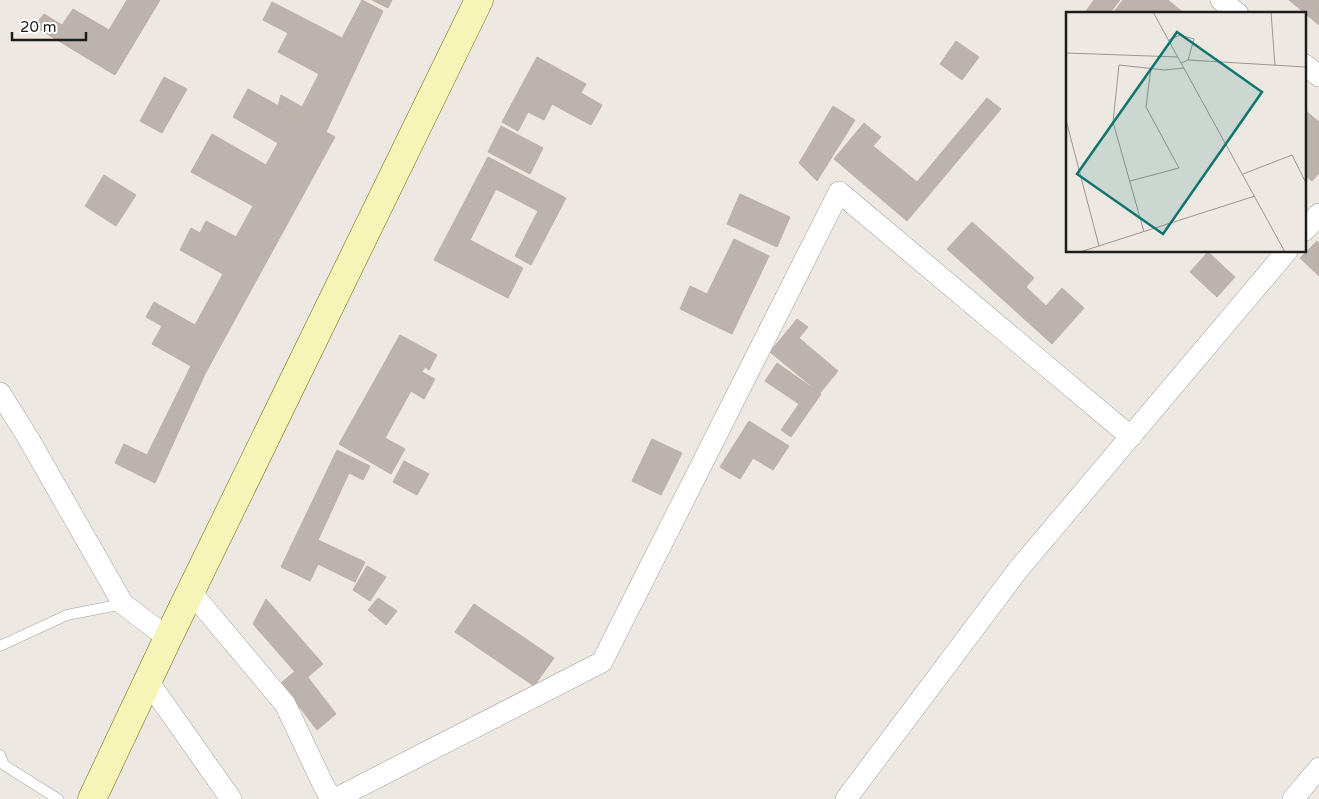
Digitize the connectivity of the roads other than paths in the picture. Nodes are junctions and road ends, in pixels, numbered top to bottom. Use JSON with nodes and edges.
{"nodes":[{"id":1,"x":479,"y":0,"type":"edge"},
{"id":2,"x":1220,"y":0,"type":"edge"},
{"id":3,"x":1235,"y":12,"type":"edge"},
{"id":4,"x":1306,"y":66,"type":"edge"},
{"id":5,"x":1319,"y":76,"type":"edge"},
{"id":6,"x":1319,"y":214,"type":"edge"},
{"id":7,"x":1306,"y":229,"type":"edge"},
{"id":8,"x":1286,"y":252,"type":"edge"},
{"id":9,"x":0,"y":393,"type":"edge"},
{"id":10,"x":1131,"y":437,"type":"junction"},
{"id":11,"x":191,"y":592,"type":"junction"},
{"id":12,"x":123,"y":604,"type":"junction"},
{"id":13,"x":168,"y":638,"type":"junction"},
{"id":14,"x":0,"y":646,"type":"edge"},
{"id":15,"x":148,"y":681,"type":"junction"},
{"id":16,"x":0,"y":755,"type":"edge"},
{"id":17,"x":1319,"y":768,"type":"edge"},
{"id":18,"x":58,"y":799,"type":"edge"},
{"id":19,"x":92,"y":799,"type":"edge"},
{"id":20,"x":232,"y":799,"type":"edge"},
{"id":21,"x":331,"y":799,"type":"edge"},
{"id":22,"x":335,"y":799,"type":"edge"},
{"id":23,"x":846,"y":799,"type":"edge"},
{"id":24,"x":1293,"y":799,"type":"edge"}],
"edges":[{"from":1,"to":11,"type":"main road"},
{"from":2,"to":3,"type":"street"},
{"from":4,"to":5,"type":"street"},
{"from":6,"to":7,"type":"street"},
{"from":8,"to":10,"type":"street"},
{"from":9,"to":12,"type":"street"},
{"from":10,"to":22,"type":"street"},
{"from":10,"to":23,"type":"street"},
{"from":11,"to":13,"type":"main road"},
{"from":11,"to":21,"type":"street"},
{"from":12,"to":13,"type":"street"},
{"from":12,"to":14,"type":"lane"},
{"from":13,"to":15,"type":"main road"},
{"from":15,"to":19,"type":"main road"},
{"from":15,"to":20,"type":"street"},
{"from":16,"to":18,"type":"lane"},
{"from":17,"to":24,"type":"street"}]}
